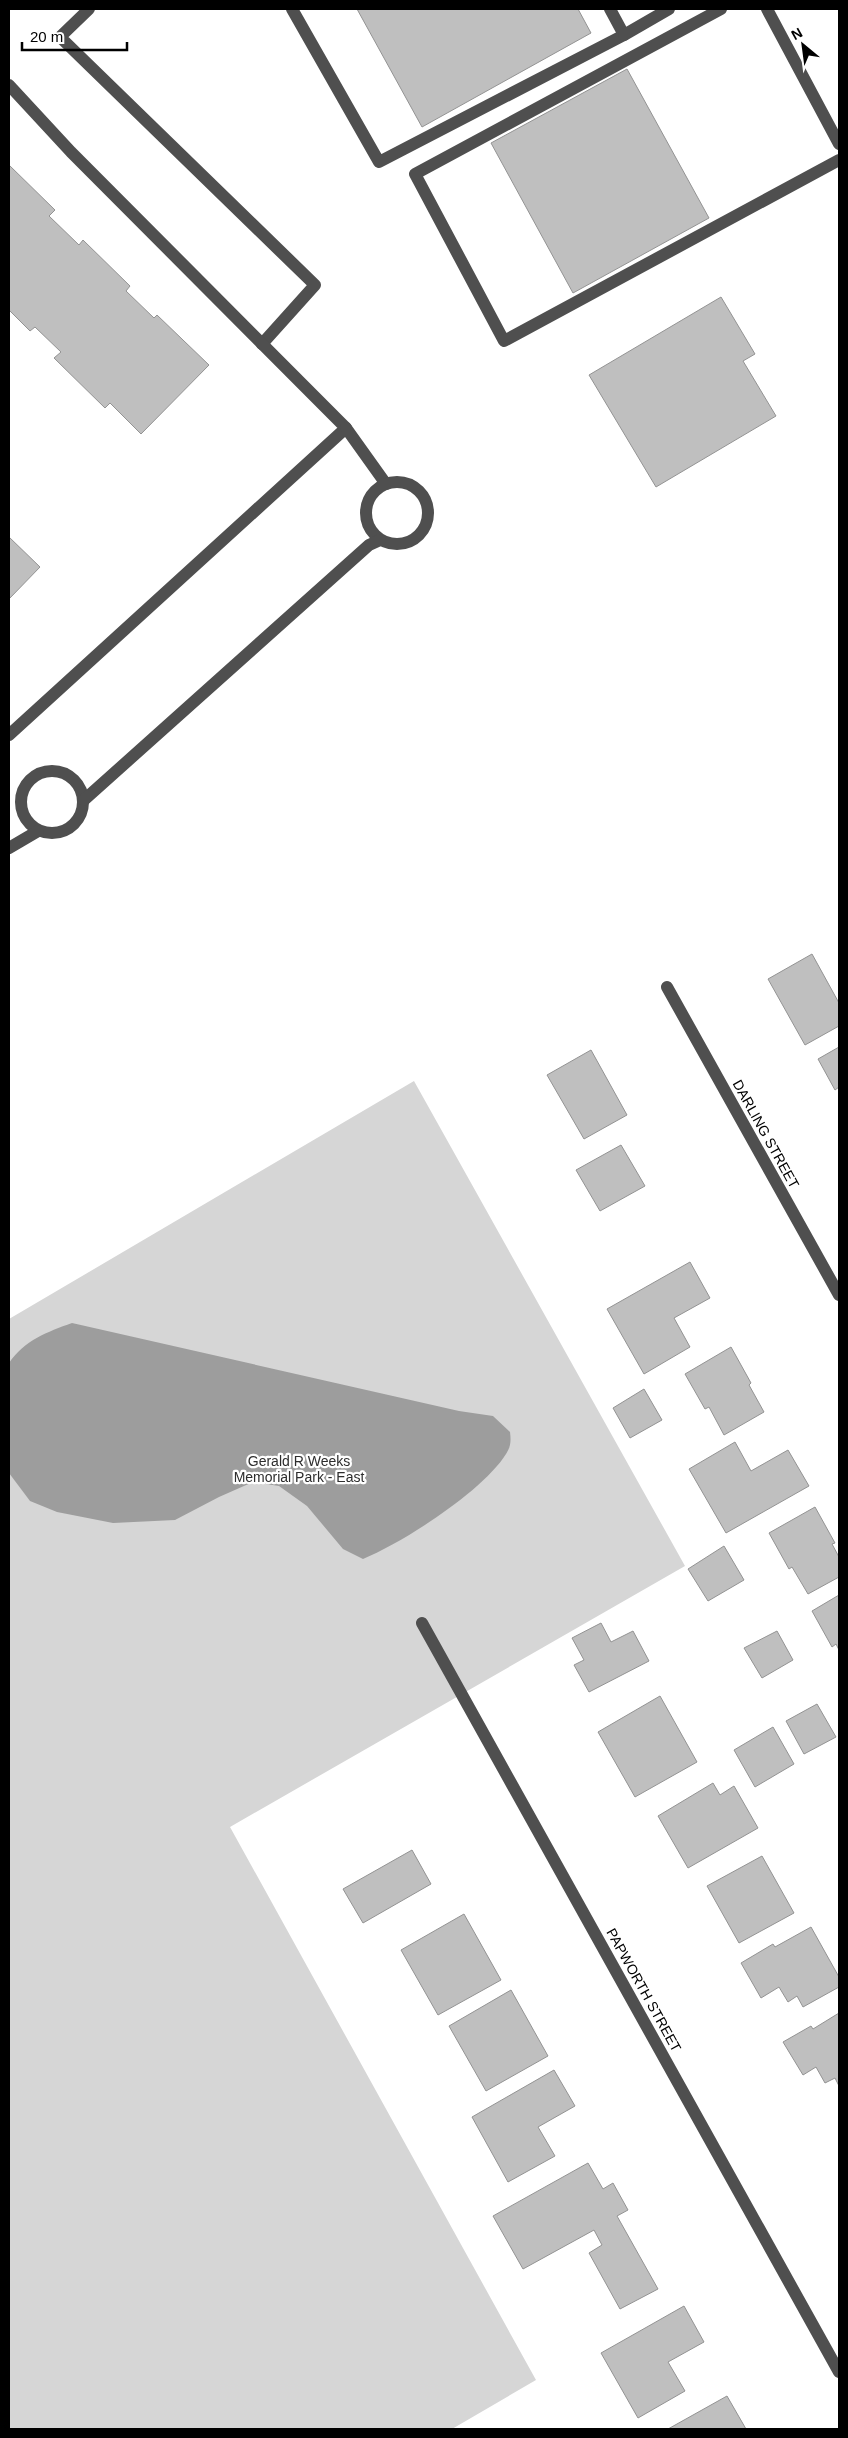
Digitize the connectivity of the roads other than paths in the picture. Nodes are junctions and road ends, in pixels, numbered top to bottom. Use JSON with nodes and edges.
{"nodes":[{"id":1,"x":89,"y":9,"type":"edge"},
{"id":2,"x":292,"y":9,"type":"edge"},
{"id":3,"x":610,"y":9,"type":"edge"},
{"id":4,"x":669,"y":9,"type":"edge"},
{"id":5,"x":721,"y":9,"type":"edge"},
{"id":6,"x":766,"y":9,"type":"edge"},
{"id":7,"x":624,"y":35,"type":"junction"},
{"id":8,"x":9,"y":85,"type":"edge"},
{"id":9,"x":839,"y":144,"type":"edge"},
{"id":10,"x":839,"y":160,"type":"edge"},
{"id":11,"x":262,"y":344,"type":"junction"},
{"id":12,"x":346,"y":428,"type":"junction"},
{"id":13,"x":386,"y":484,"type":"junction"},
{"id":14,"x":380,"y":540,"type":"junction"},
{"id":15,"x":9,"y":735,"type":"edge"},
{"id":16,"x":84,"y":800,"type":"junction"},
{"id":17,"x":14,"y":802,"type":"edge"},
{"id":18,"x":38,"y":831,"type":"junction"},
{"id":19,"x":9,"y":848,"type":"edge"},
{"id":20,"x":666,"y":986,"type":"dead end"},
{"id":21,"x":839,"y":1295,"type":"edge"},
{"id":22,"x":422,"y":1623,"type":"dead end"},
{"id":23,"x":839,"y":2372,"type":"edge"}],
"edges":[{"from":1,"to":11,"type":"street"},
{"from":2,"to":7,"type":"street"},
{"from":3,"to":7,"type":"street"},
{"from":4,"to":7,"type":"street"},
{"from":5,"to":10,"type":"street"},
{"from":6,"to":9,"type":"street"},
{"from":8,"to":11,"type":"street"},
{"from":11,"to":12,"type":"street"},
{"from":12,"to":13,"type":"street"},
{"from":12,"to":15,"type":"street"},
{"from":13,"to":14,"type":"street"},
{"from":13,"to":14,"type":"street"},
{"from":14,"to":16,"type":"street"},
{"from":16,"to":17,"type":"street"},
{"from":16,"to":18,"type":"street"},
{"from":17,"to":18,"type":"street"},
{"from":18,"to":19,"type":"street"},
{"from":20,"to":21,"type":"street","name":"DARLING STREET"},
{"from":22,"to":23,"type":"street","name":"PAPWORTH STREET"}]}
